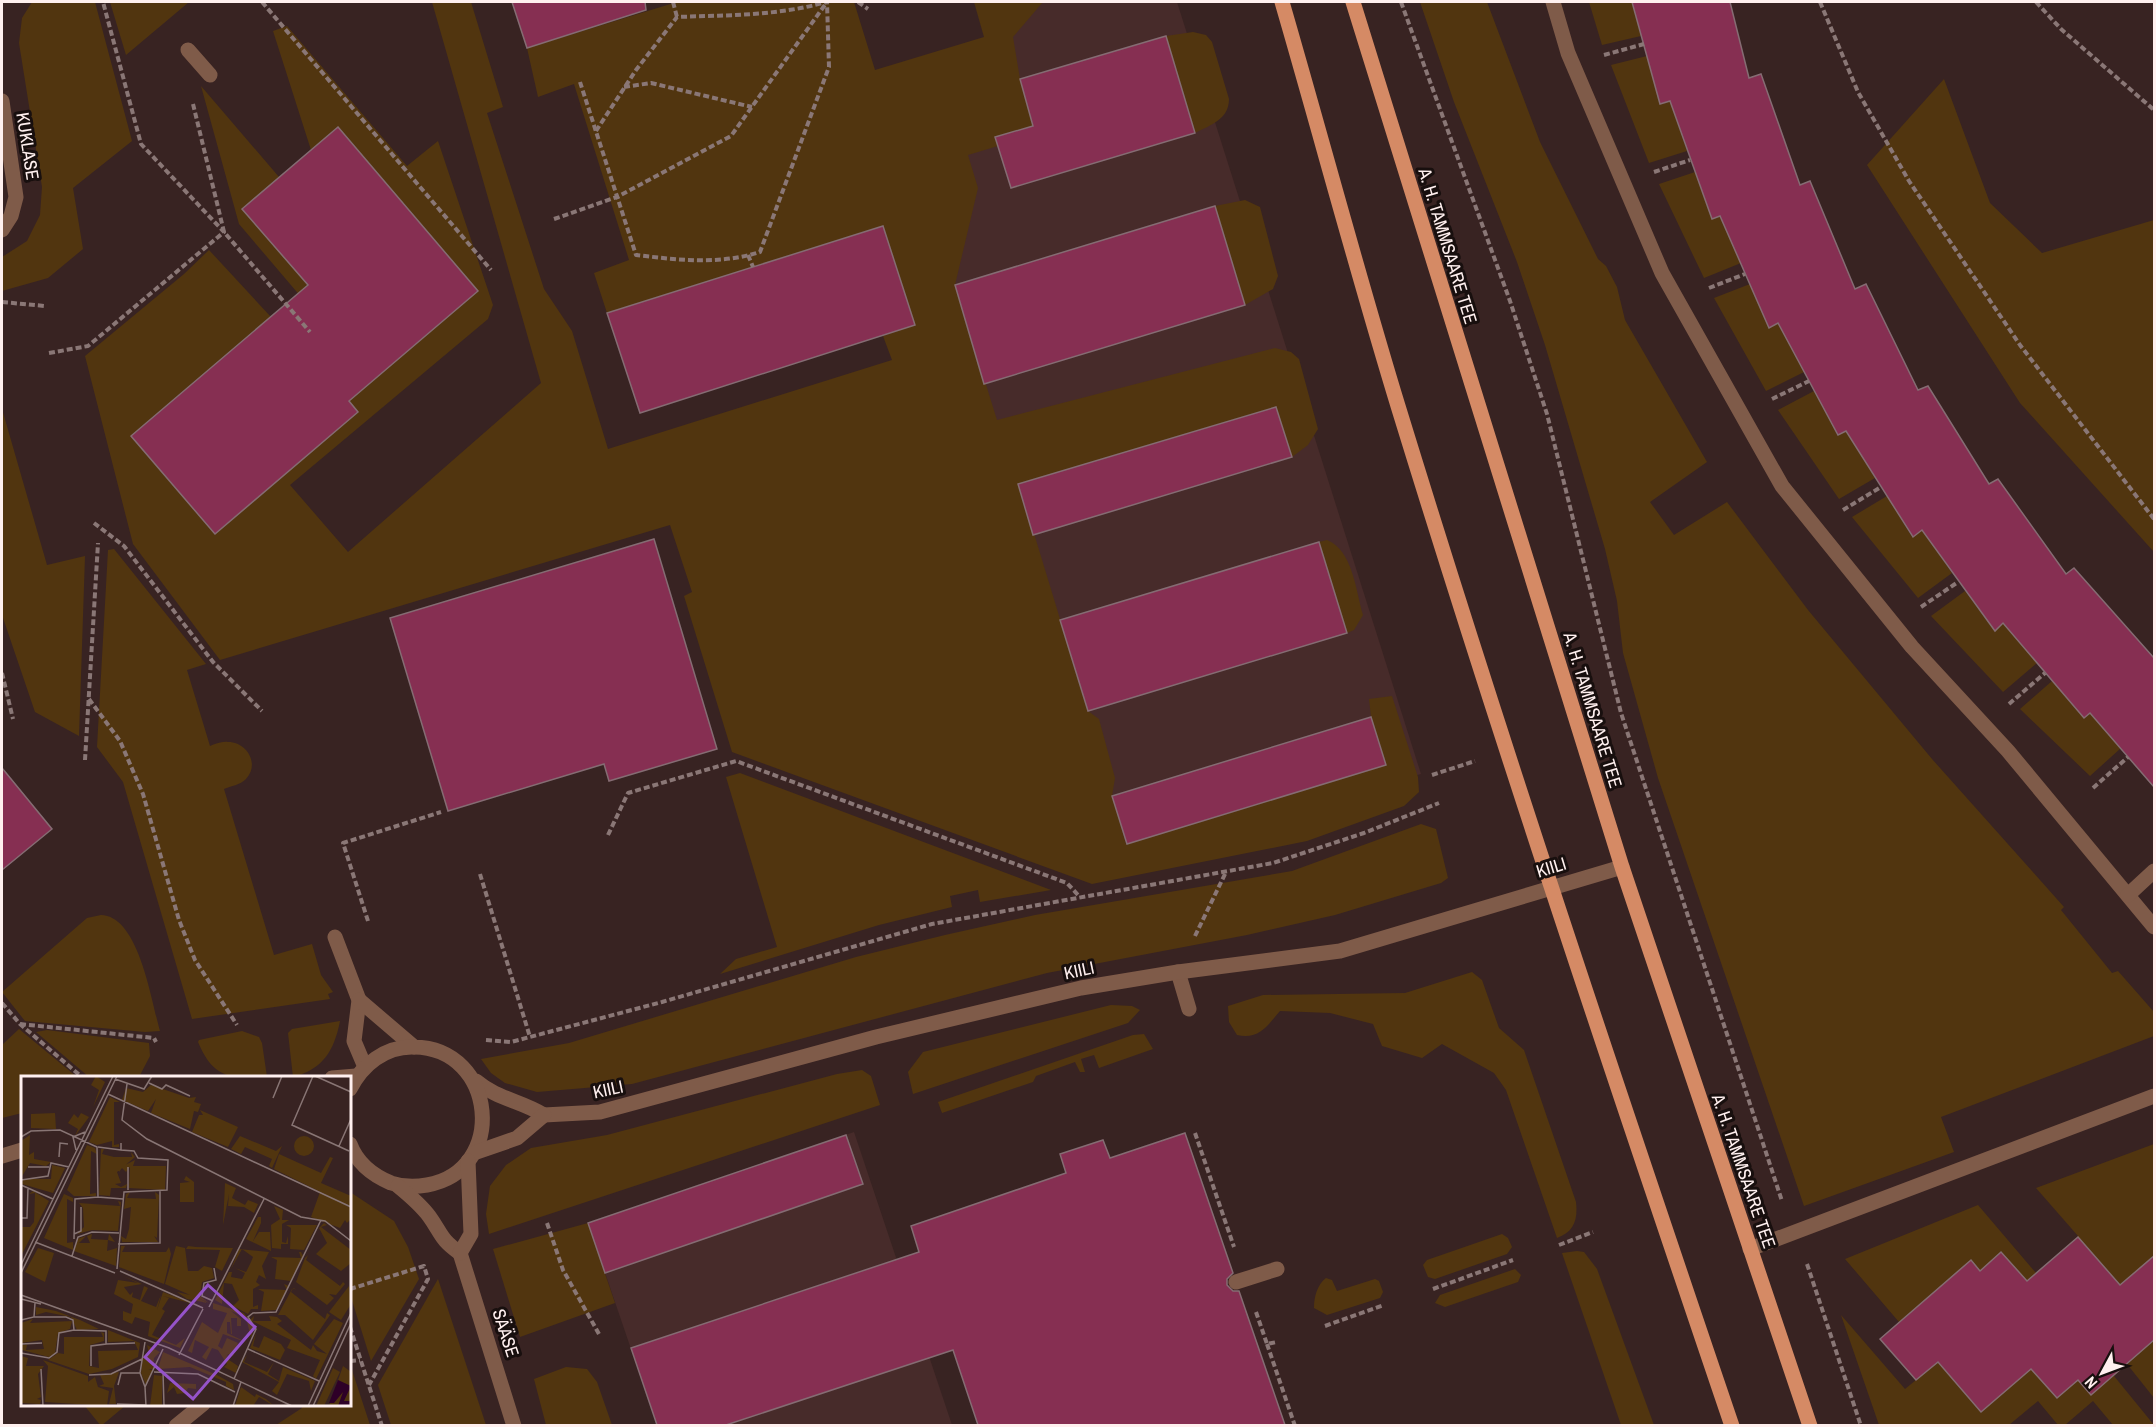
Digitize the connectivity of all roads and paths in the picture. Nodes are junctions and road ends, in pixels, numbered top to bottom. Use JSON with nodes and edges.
{"nodes":[{"id":1,"x":103,"y":2,"type":"edge"},
{"id":2,"x":262,"y":2,"type":"edge"},
{"id":3,"x":674,"y":2,"type":"edge"},
{"id":4,"x":827,"y":2,"type":"edge"},
{"id":5,"x":858,"y":2,"type":"edge"},
{"id":6,"x":1282,"y":2,"type":"edge"},
{"id":7,"x":1353,"y":2,"type":"edge"},
{"id":8,"x":1401,"y":2,"type":"edge"},
{"id":9,"x":1553,"y":2,"type":"edge"},
{"id":10,"x":1820,"y":2,"type":"edge"},
{"id":11,"x":2036,"y":2,"type":"edge"},
{"id":12,"x":868,"y":9,"type":"dead end"},
{"id":13,"x":677,"y":17,"type":"junction"},
{"id":14,"x":1644,"y":44,"type":"dead end"},
{"id":15,"x":188,"y":50,"type":"dead end"},
{"id":16,"x":1601,"y":55,"type":"dead end"},
{"id":17,"x":210,"y":75,"type":"dead end"},
{"id":18,"x":580,"y":82,"type":"dead end"},
{"id":19,"x":624,"y":87,"type":"junction"},
{"id":20,"x":190,"y":94,"type":"dead end"},
{"id":21,"x":2,"y":101,"type":"edge"},
{"id":22,"x":752,"y":107,"type":"junction"},
{"id":23,"x":2154,"y":110,"type":"edge"},
{"id":24,"x":596,"y":131,"type":"junction"},
{"id":25,"x":1690,"y":160,"type":"dead end"},
{"id":26,"x":1648,"y":174,"type":"dead end"},
{"id":27,"x":617,"y":197,"type":"junction"},
{"id":28,"x":554,"y":219,"type":"dead end"},
{"id":29,"x":2,"y":230,"type":"edge"},
{"id":30,"x":224,"y":232,"type":"junction"},
{"id":31,"x":748,"y":255,"type":"junction"},
{"id":32,"x":753,"y":267,"type":"dead end"},
{"id":33,"x":491,"y":270,"type":"dead end"},
{"id":34,"x":1745,"y":274,"type":"dead end"},
{"id":35,"x":1704,"y":290,"type":"dead end"},
{"id":36,"x":2,"y":302,"type":"edge"},
{"id":37,"x":45,"y":306,"type":"dead end"},
{"id":38,"x":310,"y":332,"type":"dead end"},
{"id":39,"x":49,"y":353,"type":"dead end"},
{"id":40,"x":1809,"y":381,"type":"dead end"},
{"id":41,"x":1768,"y":401,"type":"dead end"},
{"id":42,"x":1881,"y":487,"type":"dead end"},
{"id":43,"x":1842,"y":511,"type":"dead end"},
{"id":44,"x":2154,"y":519,"type":"edge"},
{"id":45,"x":94,"y":523,"type":"dead end"},
{"id":46,"x":98,"y":543,"type":"dead end"},
{"id":47,"x":1958,"y":582,"type":"dead end"},
{"id":48,"x":1920,"y":609,"type":"dead end"},
{"id":49,"x":2,"y":673,"type":"edge"},
{"id":50,"x":2045,"y":673,"type":"dead end"},
{"id":51,"x":89,"y":699,"type":"junction"},
{"id":52,"x":2008,"y":705,"type":"dead end"},
{"id":53,"x":262,"y":711,"type":"dead end"},
{"id":54,"x":13,"y":719,"type":"dead end"},
{"id":55,"x":2128,"y":757,"type":"dead end"},
{"id":56,"x":85,"y":760,"type":"dead end"},
{"id":57,"x":1461,"y":765,"type":"dead end"},
{"id":58,"x":1432,"y":775,"type":"dead end"},
{"id":59,"x":2093,"y":788,"type":"dead end"},
{"id":60,"x":1439,"y":803,"type":"dead end"},
{"id":61,"x":441,"y":812,"type":"dead end"},
{"id":62,"x":608,"y":835,"type":"dead end"},
{"id":63,"x":1622,"y":867,"type":"junction"},
{"id":64,"x":2154,"y":871,"type":"edge"},
{"id":65,"x":1226,"y":872,"type":"junction"},
{"id":66,"x":480,"y":874,"type":"dead end"},
{"id":67,"x":1550,"y":888,"type":"junction"},
{"id":68,"x":1079,"y":896,"type":"junction"},
{"id":69,"x":2128,"y":896,"type":"junction"},
{"id":70,"x":2154,"y":927,"type":"edge"},
{"id":71,"x":371,"y":932,"type":"dead end"},
{"id":72,"x":335,"y":937,"type":"dead end"},
{"id":73,"x":1178,"y":972,"type":"junction"},
{"id":74,"x":359,"y":1000,"type":"junction"},
{"id":75,"x":2,"y":1003,"type":"edge"},
{"id":76,"x":1189,"y":1009,"type":"dead end"},
{"id":77,"x":20,"y":1024,"type":"junction"},
{"id":78,"x":237,"y":1025,"type":"dead end"},
{"id":79,"x":478,"y":1037,"type":"dead end"},
{"id":80,"x":530,"y":1037,"type":"junction"},
{"id":81,"x":156,"y":1042,"type":"dead end"},
{"id":82,"x":414,"y":1047,"type":"junction"},
{"id":83,"x":82,"y":1076,"type":"edge"},
{"id":84,"x":471,"y":1077,"type":"junction"},
{"id":85,"x":357,"y":1078,"type":"edge"},
{"id":86,"x":2154,"y":1096,"type":"edge"},
{"id":87,"x":544,"y":1116,"type":"junction"},
{"id":88,"x":1195,"y":1133,"type":"dead end"},
{"id":89,"x":351,"y":1149,"type":"edge"},
{"id":90,"x":21,"y":1150,"type":"edge"},
{"id":91,"x":2,"y":1156,"type":"edge"},
{"id":92,"x":471,"y":1157,"type":"junction"},
{"id":93,"x":397,"y":1185,"type":"junction"},
{"id":94,"x":1780,"y":1197,"type":"dead end"},
{"id":95,"x":547,"y":1223,"type":"dead end"},
{"id":96,"x":1593,"y":1232,"type":"dead end"},
{"id":97,"x":1559,"y":1245,"type":"dead end"},
{"id":98,"x":1750,"y":1249,"type":"junction"},
{"id":99,"x":1235,"y":1251,"type":"dead end"},
{"id":100,"x":460,"y":1253,"type":"junction"},
{"id":101,"x":1514,"y":1260,"type":"dead end"},
{"id":102,"x":1277,"y":1269,"type":"dead end"},
{"id":103,"x":1810,"y":1274,"type":"dead end"},
{"id":104,"x":1236,"y":1282,"type":"dead end"},
{"id":105,"x":351,"y":1289,"type":"edge"},
{"id":106,"x":1433,"y":1289,"type":"dead end"},
{"id":107,"x":1384,"y":1305,"type":"dead end"},
{"id":108,"x":1255,"y":1310,"type":"dead end"},
{"id":109,"x":1325,"y":1326,"type":"dead end"},
{"id":110,"x":351,"y":1330,"type":"edge"},
{"id":111,"x":599,"y":1334,"type":"dead end"},
{"id":112,"x":1276,"y":1341,"type":"dead end"},
{"id":113,"x":1267,"y":1344,"type":"junction"},
{"id":114,"x":360,"y":1360,"type":"junction"},
{"id":115,"x":351,"y":1361,"type":"edge"},
{"id":116,"x":369,"y":1384,"type":"junction"},
{"id":117,"x":200,"y":1406,"type":"edge"},
{"id":118,"x":176,"y":1425,"type":"edge"},
{"id":119,"x":382,"y":1425,"type":"edge"},
{"id":120,"x":514,"y":1425,"type":"edge"},
{"id":121,"x":1295,"y":1425,"type":"edge"},
{"id":122,"x":1732,"y":1425,"type":"edge"},
{"id":123,"x":1810,"y":1425,"type":"edge"},
{"id":124,"x":1861,"y":1425,"type":"edge"}],
"edges":[{"from":1,"to":30,"type":"path"},
{"from":2,"to":33,"type":"path"},
{"from":3,"to":13,"type":"path"},
{"from":4,"to":13,"type":"path"},
{"from":4,"to":22,"type":"path"},
{"from":4,"to":31,"type":"path"},
{"from":5,"to":12,"type":"path"},
{"from":6,"to":67,"type":"main road"},
{"from":7,"to":63,"type":"main road","name":"A. H. TAMMSAARE TEE"},
{"from":8,"to":94,"type":"path"},
{"from":9,"to":69,"type":"street"},
{"from":10,"to":44,"type":"path"},
{"from":11,"to":23,"type":"path"},
{"from":13,"to":19,"type":"path"},
{"from":14,"to":16,"type":"path"},
{"from":15,"to":17,"type":"street"},
{"from":18,"to":24,"type":"path"},
{"from":19,"to":22,"type":"path"},
{"from":19,"to":24,"type":"path"},
{"from":20,"to":30,"type":"path"},
{"from":21,"to":29,"type":"street","name":"KUKLASE"},
{"from":22,"to":27,"type":"path"},
{"from":24,"to":27,"type":"path"},
{"from":25,"to":26,"type":"path"},
{"from":27,"to":28,"type":"path"},
{"from":27,"to":31,"type":"path"},
{"from":30,"to":38,"type":"path"},
{"from":30,"to":39,"type":"path"},
{"from":31,"to":32,"type":"path"},
{"from":34,"to":35,"type":"path"},
{"from":36,"to":37,"type":"path"},
{"from":40,"to":41,"type":"path"},
{"from":42,"to":43,"type":"path"},
{"from":45,"to":53,"type":"path"},
{"from":46,"to":51,"type":"path"},
{"from":47,"to":48,"type":"path"},
{"from":49,"to":54,"type":"path"},
{"from":50,"to":52,"type":"path"},
{"from":51,"to":56,"type":"path"},
{"from":51,"to":78,"type":"path"},
{"from":55,"to":59,"type":"path"},
{"from":57,"to":58,"type":"path"},
{"from":60,"to":65,"type":"path"},
{"from":61,"to":71,"type":"path"},
{"from":62,"to":68,"type":"path"},
{"from":63,"to":67,"type":"street","name":"KIILI"},
{"from":63,"to":98,"type":"main road","name":"A. H. TAMMSAARE TEE"},
{"from":64,"to":69,"type":"street"},
{"from":65,"to":68,"type":"path"},
{"from":65,"to":73,"type":"path"},
{"from":66,"to":80,"type":"path"},
{"from":67,"to":73,"type":"street","name":"KIILI"},
{"from":67,"to":122,"type":"main road"},
{"from":68,"to":80,"type":"path"},
{"from":69,"to":70,"type":"street"},
{"from":72,"to":74,"type":"street"},
{"from":73,"to":76,"type":"street"},
{"from":73,"to":87,"type":"street","name":"KIILI"},
{"from":74,"to":82,"type":"street"},
{"from":74,"to":85,"type":"street"},
{"from":75,"to":77,"type":"path"},
{"from":77,"to":81,"type":"path"},
{"from":77,"to":83,"type":"path"},
{"from":79,"to":80,"type":"path"},
{"from":82,"to":84,"type":"street"},
{"from":82,"to":85,"type":"street"},
{"from":84,"to":87,"type":"street"},
{"from":84,"to":92,"type":"street"},
{"from":86,"to":98,"type":"street"},
{"from":87,"to":92,"type":"street"},
{"from":88,"to":99,"type":"path"},
{"from":89,"to":93,"type":"street"},
{"from":90,"to":91,"type":"street"},
{"from":92,"to":93,"type":"street"},
{"from":92,"to":100,"type":"street"},
{"from":93,"to":100,"type":"street"},
{"from":95,"to":111,"type":"path"},
{"from":96,"to":97,"type":"path"},
{"from":98,"to":123,"type":"main road","name":"A. H. TAMMSAARE TEE"},
{"from":100,"to":120,"type":"street","name":"SÄÄSE"},
{"from":101,"to":106,"type":"path"},
{"from":102,"to":104,"type":"street"},
{"from":103,"to":124,"type":"path"},
{"from":105,"to":116,"type":"path"},
{"from":107,"to":109,"type":"path"},
{"from":108,"to":113,"type":"path"},
{"from":110,"to":114,"type":"path"},
{"from":112,"to":113,"type":"path"},
{"from":113,"to":121,"type":"path"},
{"from":114,"to":115,"type":"path"},
{"from":114,"to":116,"type":"path"},
{"from":116,"to":119,"type":"path"},
{"from":117,"to":118,"type":"street"}]}
